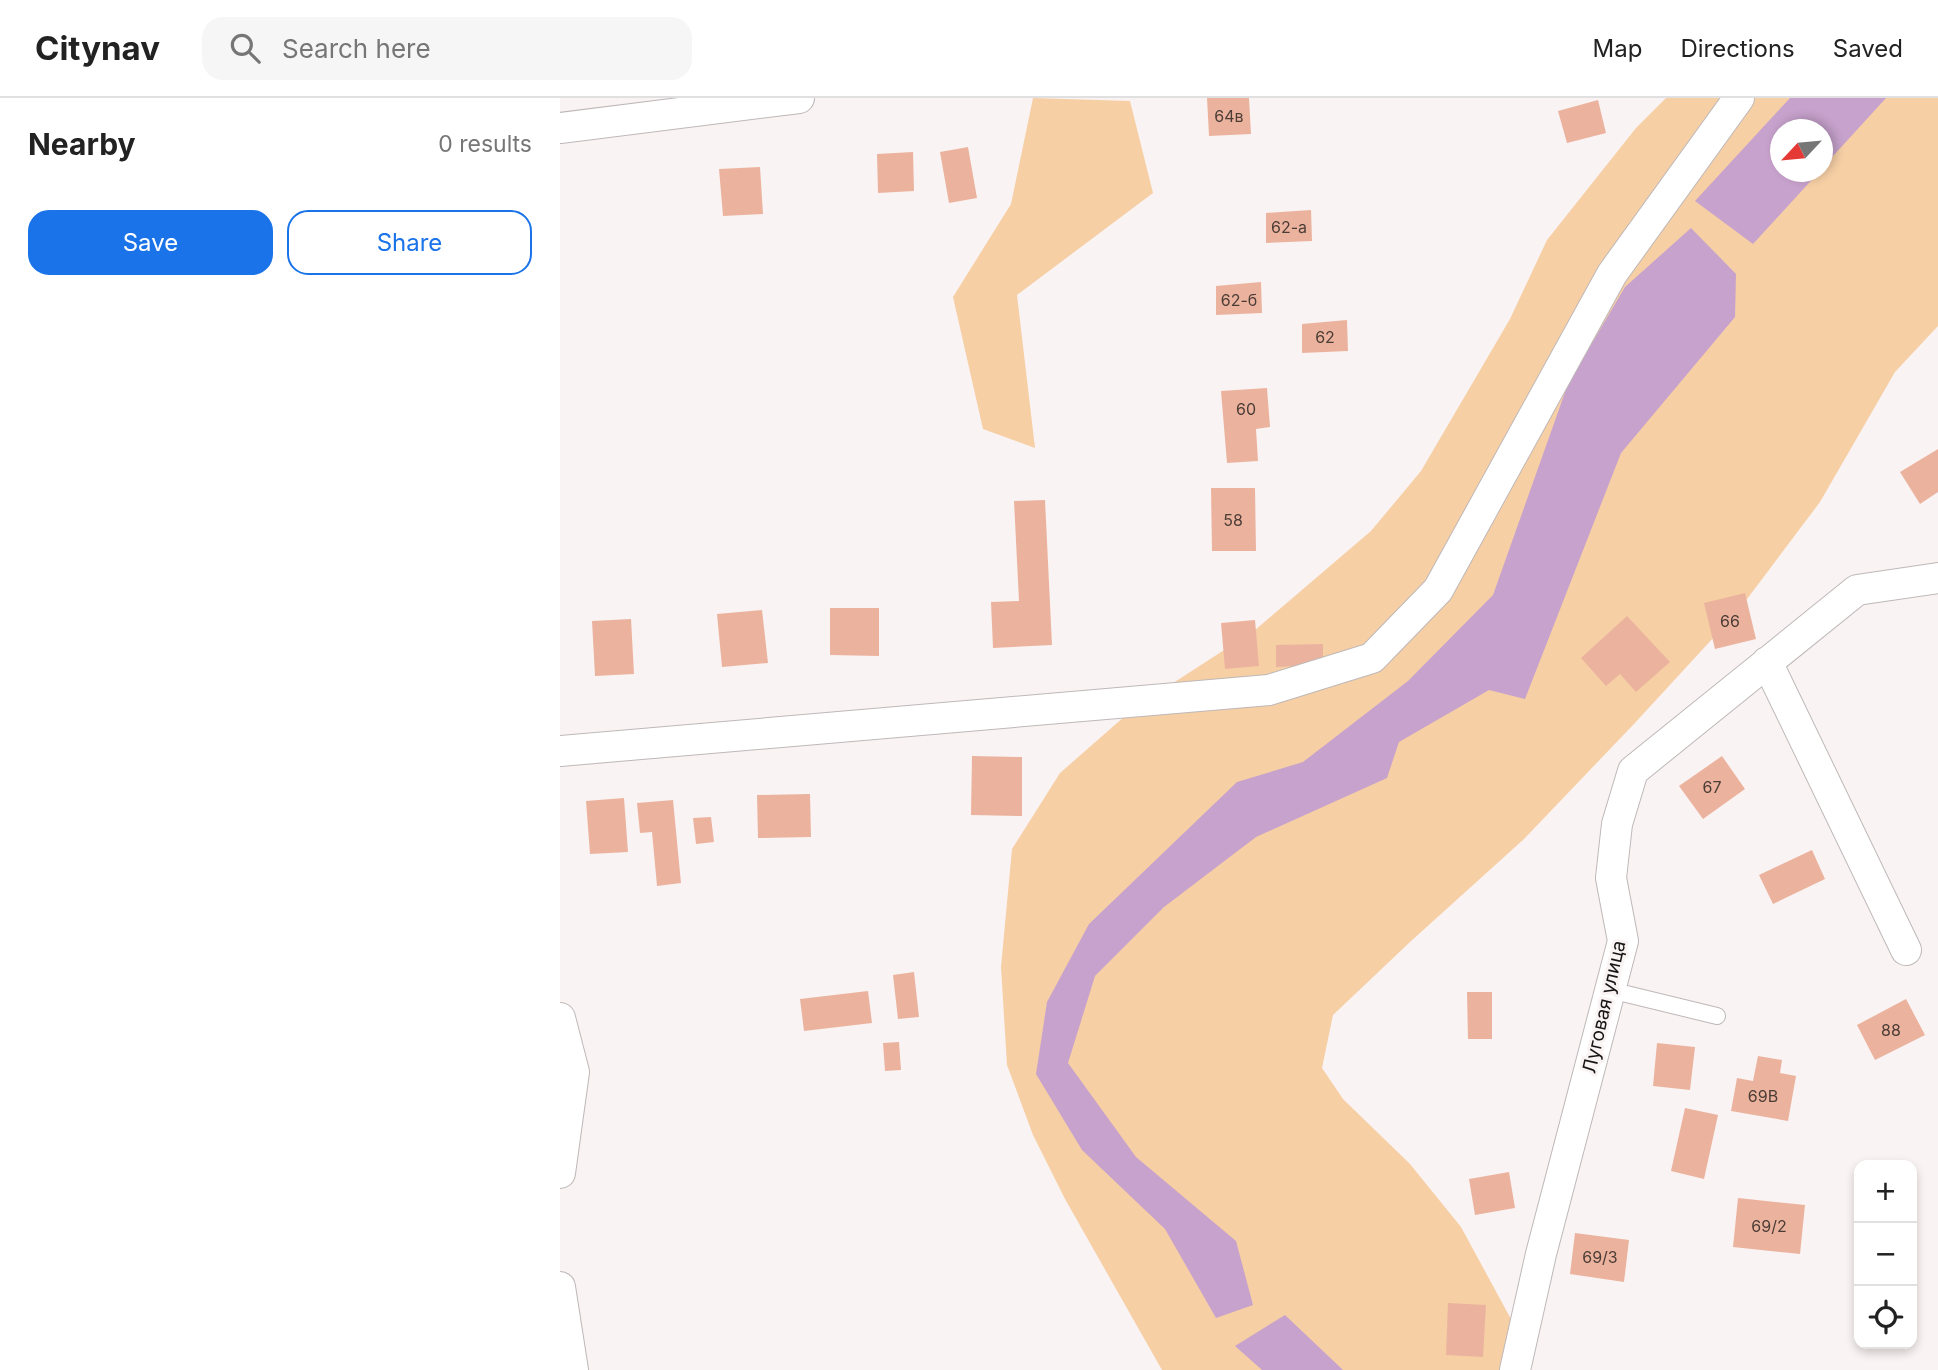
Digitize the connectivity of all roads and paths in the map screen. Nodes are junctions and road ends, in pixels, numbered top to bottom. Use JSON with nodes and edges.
{"nodes":[{"id":1,"x":799,"y":98,"type":"edge"},
{"id":2,"x":1739,"y":98,"type":"edge"},
{"id":3,"x":560,"y":128,"type":"edge"},
{"id":4,"x":1938,"y":578,"type":"edge"},
{"id":5,"x":1768,"y":662,"type":"junction"},
{"id":6,"x":560,"y":751,"type":"edge"},
{"id":7,"x":1906,"y":950,"type":"dead end"},
{"id":8,"x":1610,"y":990,"type":"junction"},
{"id":9,"x":1717,"y":1016,"type":"dead end"},
{"id":10,"x":560,"y":1018,"type":"edge"},
{"id":11,"x":560,"y":1173,"type":"edge"},
{"id":12,"x":560,"y":1287,"type":"edge"},
{"id":13,"x":573,"y":1370,"type":"edge"},
{"id":14,"x":1515,"y":1370,"type":"edge"}],
"edges":[{"from":1,"to":3,"type":"street"},
{"from":2,"to":6,"type":"street"},
{"from":4,"to":5,"type":"street","name":"Луговая улица"},
{"from":5,"to":7,"type":"street"},
{"from":5,"to":8,"type":"street","name":"Луговая улица"},
{"from":8,"to":9,"type":"lane"},
{"from":8,"to":14,"type":"street","name":"Луговая улица"},
{"from":10,"to":11,"type":"street"},
{"from":12,"to":13,"type":"street"}]}
